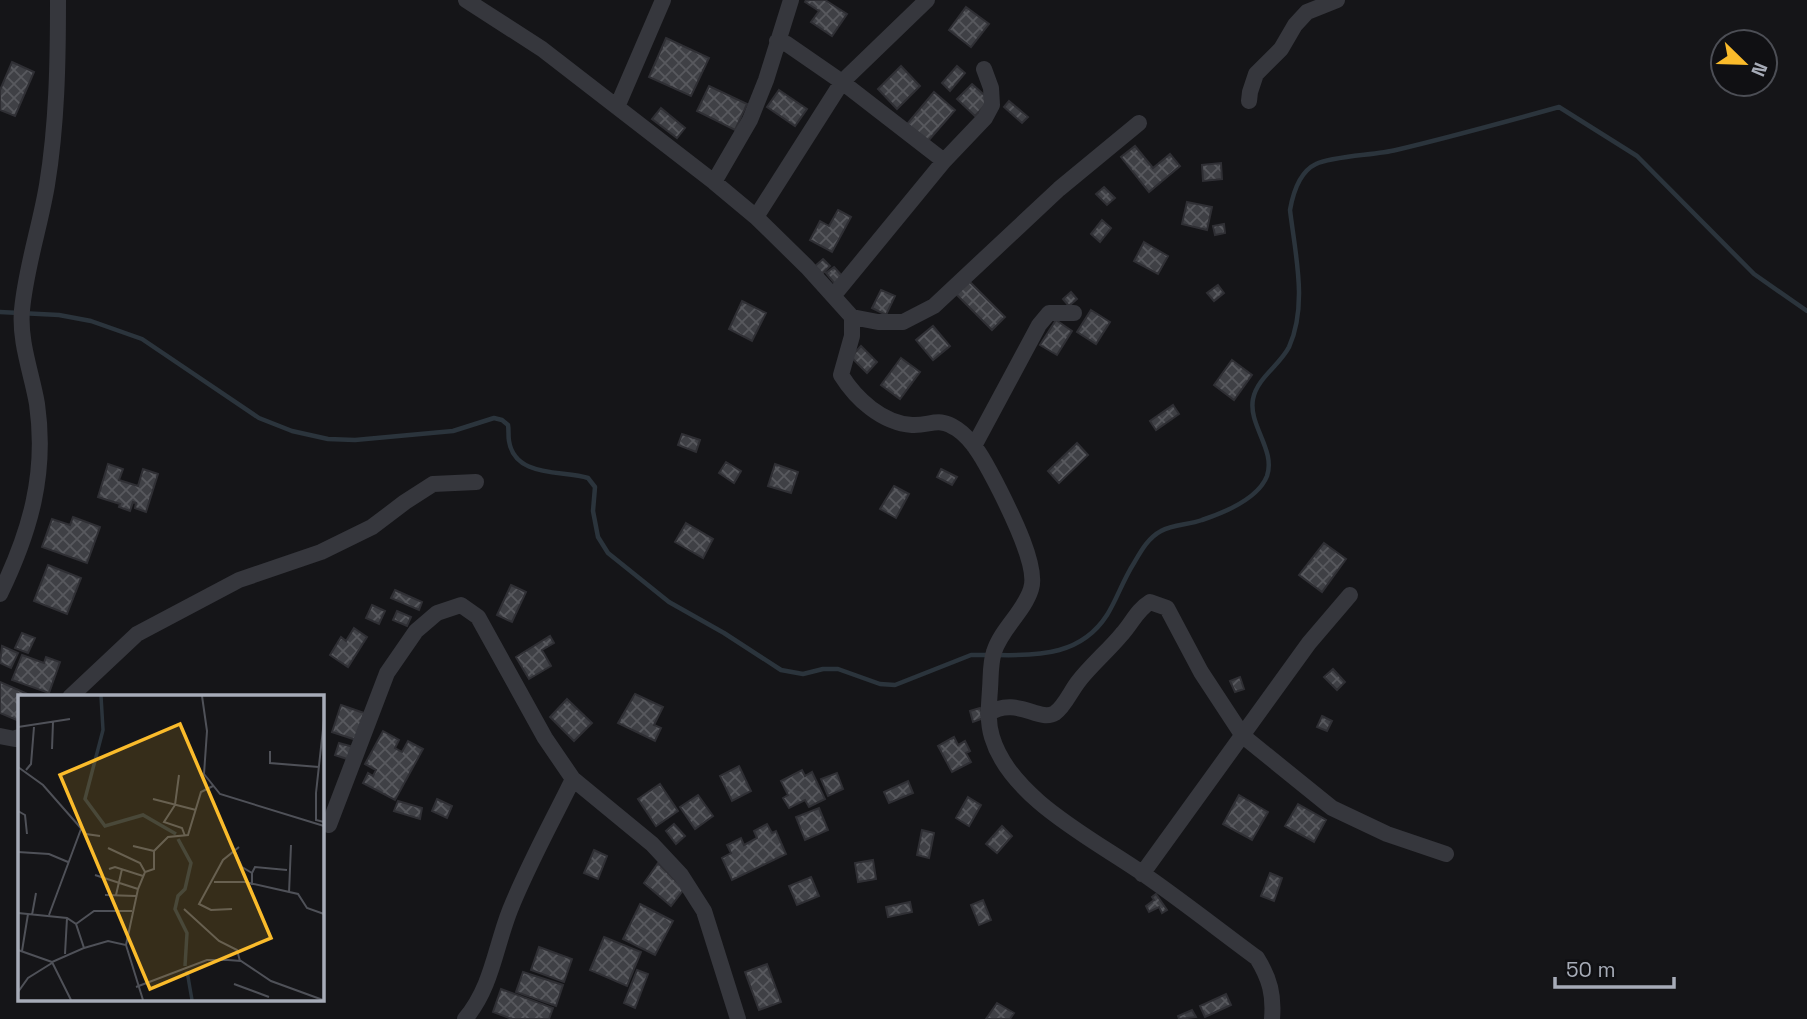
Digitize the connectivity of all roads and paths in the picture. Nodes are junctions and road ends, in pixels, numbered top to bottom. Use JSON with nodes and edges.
{"nodes":[{"id":1,"x":58,"y":0,"type":"edge"},
{"id":2,"x":466,"y":0,"type":"edge"},
{"id":3,"x":663,"y":0,"type":"edge"},
{"id":4,"x":791,"y":0,"type":"edge"},
{"id":5,"x":927,"y":0,"type":"edge"},
{"id":6,"x":1337,"y":0,"type":"edge"},
{"id":7,"x":777,"y":41,"type":"junction"},
{"id":8,"x":984,"y":69,"type":"dead end"},
{"id":9,"x":842,"y":82,"type":"junction"},
{"id":10,"x":1249,"y":101,"type":"dead end"},
{"id":11,"x":617,"y":107,"type":"junction"},
{"id":12,"x":1139,"y":123,"type":"dead end"},
{"id":13,"x":944,"y":161,"type":"junction"},
{"id":14,"x":714,"y":182,"type":"junction"},
{"id":15,"x":756,"y":217,"type":"junction"},
{"id":16,"x":834,"y":295,"type":"junction"},
{"id":17,"x":1074,"y":313,"type":"dead end"},
{"id":18,"x":852,"y":317,"type":"junction"},
{"id":19,"x":974,"y":446,"type":"junction"},
{"id":20,"x":476,"y":482,"type":"dead end"},
{"id":21,"x":0,"y":594,"type":"edge"},
{"id":22,"x":1350,"y":595,"type":"dead end"},
{"id":23,"x":72,"y":695,"type":"edge"},
{"id":24,"x":988,"y":714,"type":"junction"},
{"id":25,"x":0,"y":736,"type":"edge"},
{"id":26,"x":1243,"y":736,"type":"junction"},
{"id":27,"x":18,"y":738,"type":"edge"},
{"id":28,"x":573,"y":779,"type":"junction"},
{"id":29,"x":329,"y":825,"type":"dead end"},
{"id":30,"x":1446,"y":854,"type":"dead end"},
{"id":31,"x":1142,"y":874,"type":"junction"},
{"id":32,"x":465,"y":1019,"type":"edge"},
{"id":33,"x":738,"y":1019,"type":"edge"},
{"id":34,"x":1272,"y":1019,"type":"edge"}],
"edges":[{"from":1,"to":21,"type":"street"},
{"from":2,"to":11,"type":"street"},
{"from":3,"to":11,"type":"street"},
{"from":4,"to":7,"type":"street"},
{"from":5,"to":9,"type":"street"},
{"from":6,"to":10,"type":"street"},
{"from":7,"to":9,"type":"street"},
{"from":7,"to":14,"type":"street"},
{"from":8,"to":13,"type":"street"},
{"from":9,"to":13,"type":"street"},
{"from":9,"to":15,"type":"street"},
{"from":11,"to":14,"type":"street"},
{"from":12,"to":18,"type":"street"},
{"from":13,"to":16,"type":"street"},
{"from":14,"to":15,"type":"street"},
{"from":15,"to":16,"type":"street"},
{"from":16,"to":18,"type":"street"},
{"from":17,"to":19,"type":"street"},
{"from":18,"to":19,"type":"street"},
{"from":19,"to":24,"type":"street"},
{"from":20,"to":23,"type":"street"},
{"from":22,"to":26,"type":"street"},
{"from":24,"to":26,"type":"street"},
{"from":24,"to":31,"type":"street"},
{"from":25,"to":27,"type":"street"},
{"from":26,"to":30,"type":"street"},
{"from":26,"to":31,"type":"street"},
{"from":28,"to":29,"type":"street"},
{"from":28,"to":32,"type":"street"},
{"from":28,"to":33,"type":"street"},
{"from":31,"to":34,"type":"street"}]}
